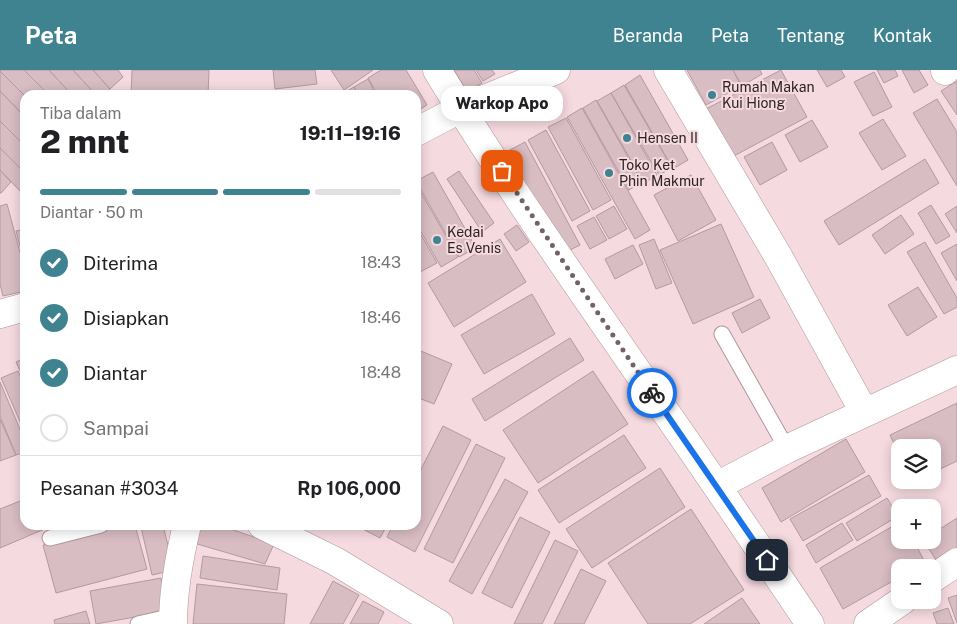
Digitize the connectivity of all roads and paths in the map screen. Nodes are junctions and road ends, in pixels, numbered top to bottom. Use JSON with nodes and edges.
{"nodes":[{"id":1,"x":437,"y":70,"type":"edge"},
{"id":2,"x":556,"y":70,"type":"edge"},
{"id":3,"x":668,"y":70,"type":"edge"},
{"id":4,"x":460,"y":108,"type":"junction"},
{"id":5,"x":421,"y":129,"type":"edge"},
{"id":6,"x":20,"y":308,"type":"edge"},
{"id":7,"x":0,"y":314,"type":"edge"},
{"id":8,"x":722,"y":334,"type":"dead end"},
{"id":9,"x":957,"y":370,"type":"edge"},
{"id":10,"x":864,"y":412,"type":"junction"},
{"id":11,"x":787,"y":449,"type":"junction"},
{"id":12,"x":717,"y":486,"type":"junction"},
{"id":13,"x":81,"y":530,"type":"edge"},
{"id":14,"x":186,"y":530,"type":"edge"},
{"id":15,"x":272,"y":530,"type":"edge"},
{"id":16,"x":50,"y":538,"type":"dead end"},
{"id":17,"x":957,"y":562,"type":"edge"},
{"id":18,"x":941,"y":573,"type":"edge"},
{"id":19,"x":891,"y":608,"type":"edge"},
{"id":20,"x":173,"y":620,"type":"edge"},
{"id":21,"x":424,"y":620,"type":"edge"},
{"id":22,"x":138,"y":624,"type":"edge"},
{"id":23,"x":810,"y":624,"type":"edge"},
{"id":24,"x":868,"y":624,"type":"edge"}],
"edges":[{"from":1,"to":4,"type":"street"},
{"from":2,"to":4,"type":"street"},
{"from":3,"to":10,"type":"street"},
{"from":4,"to":5,"type":"street"},
{"from":4,"to":12,"type":"street"},
{"from":6,"to":7,"type":"street"},
{"from":8,"to":11,"type":"lane"},
{"from":9,"to":10,"type":"street"},
{"from":10,"to":11,"type":"street"},
{"from":11,"to":12,"type":"street"},
{"from":12,"to":23,"type":"street"},
{"from":13,"to":16,"type":"lane"},
{"from":14,"to":20,"type":"street"},
{"from":15,"to":21,"type":"street"},
{"from":17,"to":18,"type":"street"},
{"from":19,"to":24,"type":"street"},
{"from":20,"to":22,"type":"lane"}]}
